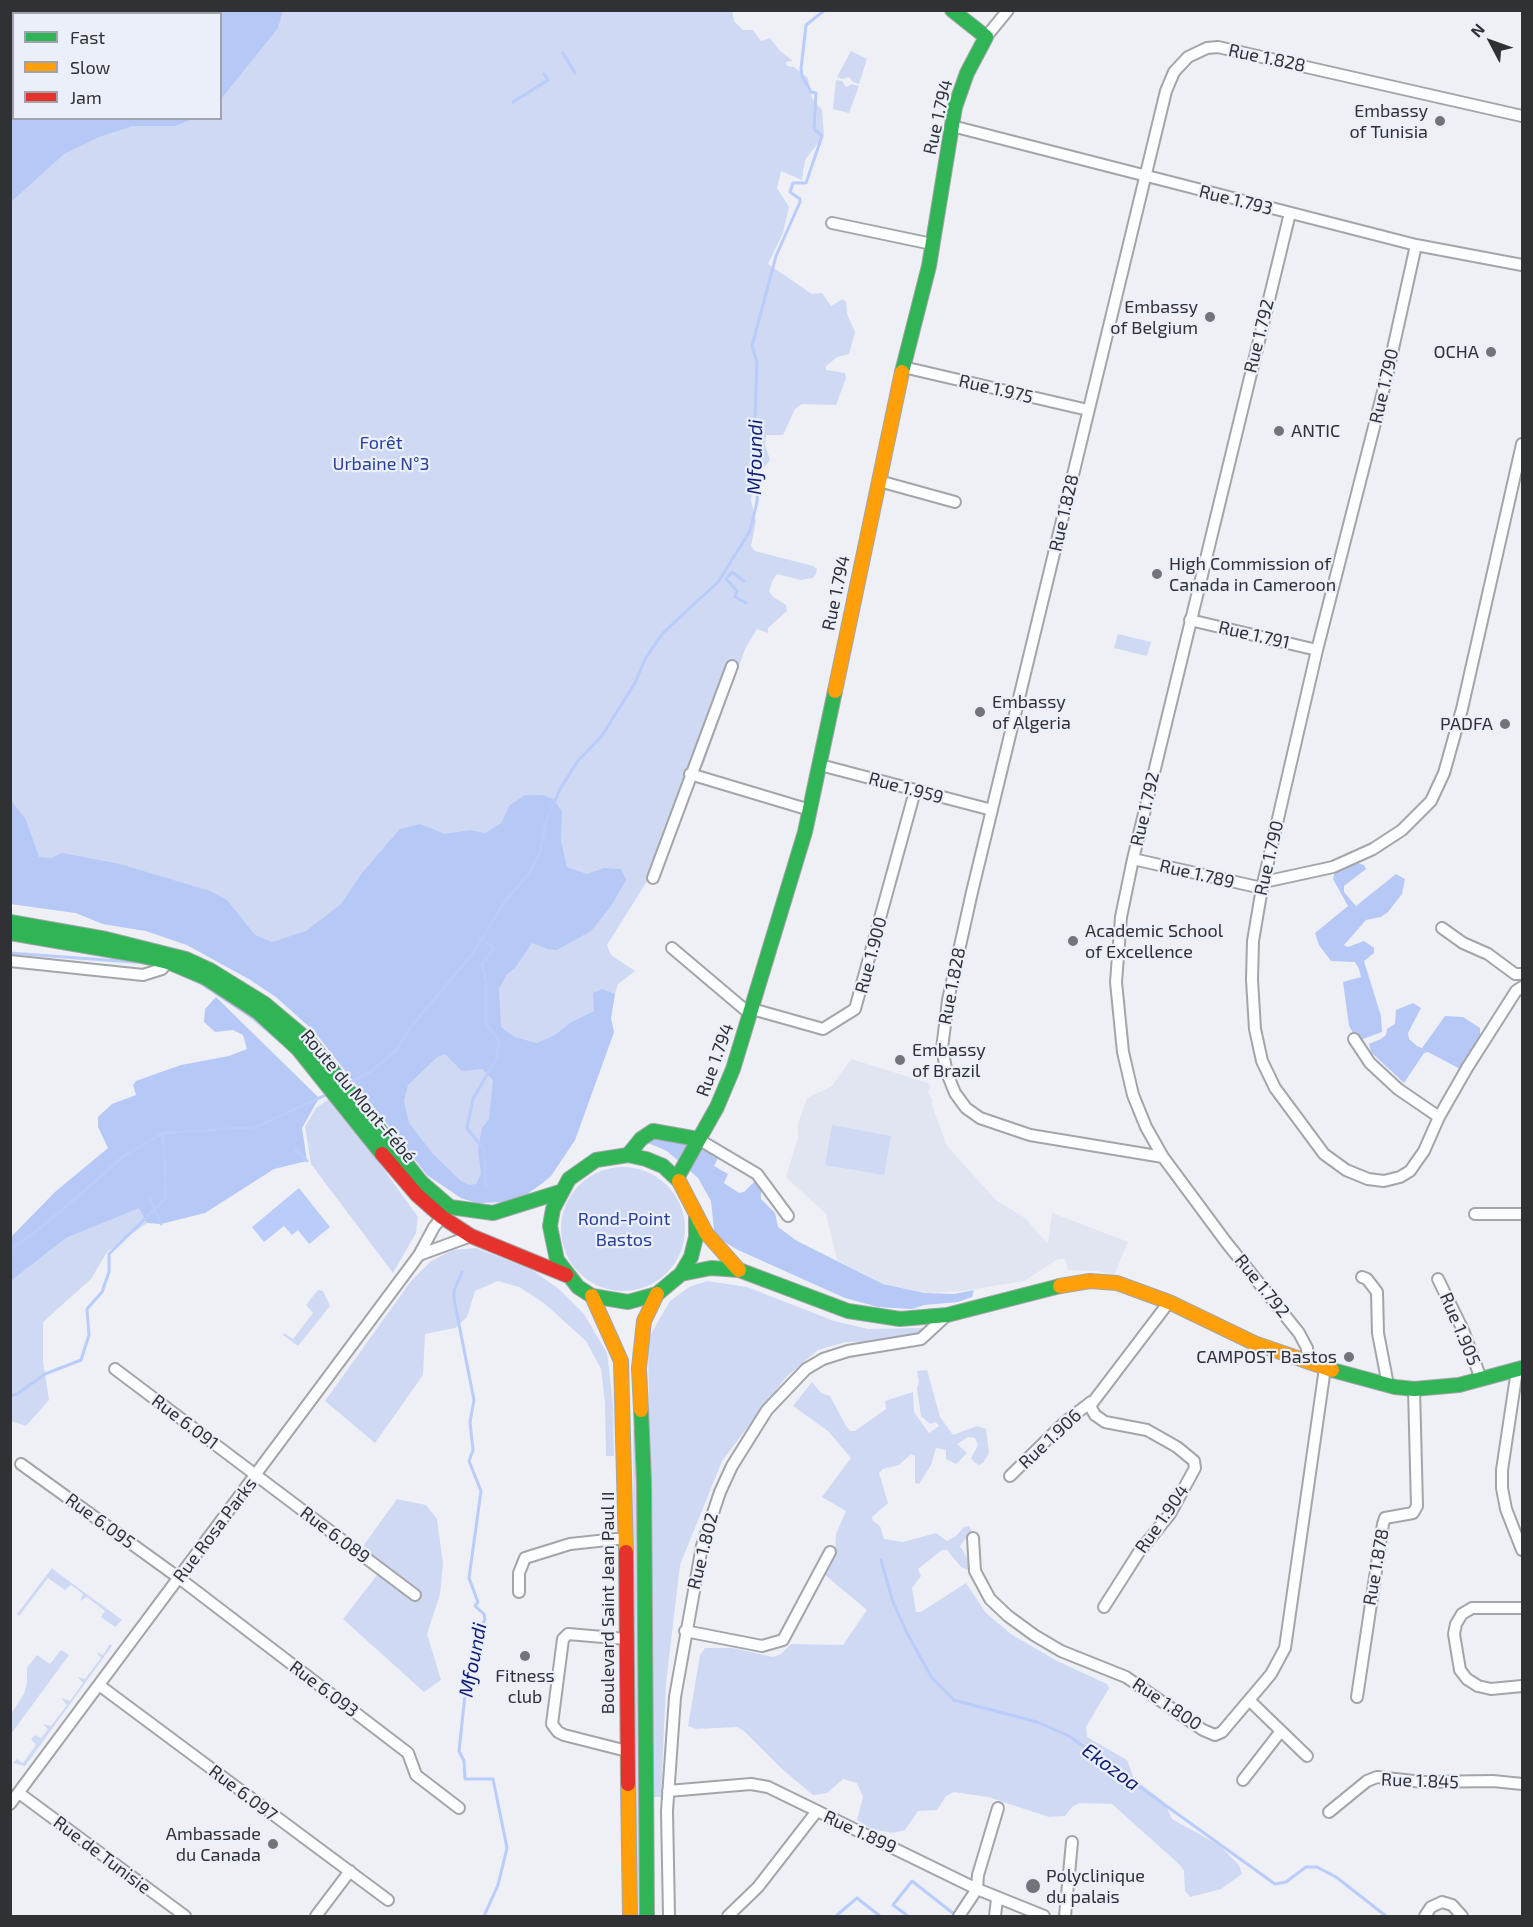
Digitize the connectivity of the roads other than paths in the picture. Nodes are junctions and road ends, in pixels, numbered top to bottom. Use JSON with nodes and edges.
{"nodes":[{"id":1,"x":952,"y":10,"type":"edge"},
{"id":2,"x":1008,"y":10,"type":"edge"},
{"id":3,"x":986,"y":37,"type":"junction"},
{"id":4,"x":1522,"y":116,"type":"edge"},
{"id":5,"x":952,"y":126,"type":"junction"},
{"id":6,"x":1145,"y":177,"type":"junction"},
{"id":7,"x":1290,"y":213,"type":"junction"},
{"id":8,"x":832,"y":224,"type":"dead end"},
{"id":9,"x":932,"y":244,"type":"junction"},
{"id":10,"x":1416,"y":245,"type":"junction"},
{"id":11,"x":1522,"y":265,"type":"edge"},
{"id":12,"x":903,"y":367,"type":"junction"},
{"id":13,"x":1088,"y":410,"type":"junction"},
{"id":14,"x":1522,"y":444,"type":"edge"},
{"id":15,"x":879,"y":481,"type":"junction"},
{"id":16,"x":955,"y":502,"type":"dead end"},
{"id":17,"x":1190,"y":620,"type":"junction"},
{"id":18,"x":1317,"y":650,"type":"junction"},
{"id":19,"x":732,"y":666,"type":"dead end"},
{"id":20,"x":820,"y":765,"type":"junction"},
{"id":21,"x":690,"y":774,"type":"junction"},
{"id":22,"x":915,"y":792,"type":"junction"},
{"id":23,"x":810,"y":810,"type":"junction"},
{"id":24,"x":992,"y":810,"type":"junction"},
{"id":25,"x":1133,"y":859,"type":"junction"},
{"id":26,"x":653,"y":878,"type":"dead end"},
{"id":27,"x":1263,"y":885,"type":"junction"},
{"id":28,"x":10,"y":922,"type":"edge"},
{"id":29,"x":1442,"y":928,"type":"dead end"},
{"id":30,"x":10,"y":933,"type":"edge"},
{"id":31,"x":672,"y":948,"type":"dead end"},
{"id":32,"x":10,"y":961,"type":"edge"},
{"id":33,"x":168,"y":962,"type":"junction"},
{"id":34,"x":1522,"y":974,"type":"edge"},
{"id":35,"x":1522,"y":987,"type":"edge"},
{"id":36,"x":751,"y":1012,"type":"junction"},
{"id":37,"x":1354,"y":1039,"type":"dead end"},
{"id":38,"x":1439,"y":1117,"type":"junction"},
{"id":39,"x":698,"y":1140,"type":"junction"},
{"id":40,"x":628,"y":1155,"type":"junction"},
{"id":41,"x":1163,"y":1157,"type":"junction"},
{"id":42,"x":677,"y":1178,"type":"junction"},
{"id":43,"x":560,"y":1192,"type":"junction"},
{"id":44,"x":446,"y":1212,"type":"junction"},
{"id":45,"x":1474,"y":1214,"type":"dead end"},
{"id":46,"x":1522,"y":1214,"type":"edge"},
{"id":47,"x":788,"y":1216,"type":"dead end"},
{"id":48,"x":696,"y":1217,"type":"junction"},
{"id":49,"x":471,"y":1236,"type":"junction"},
{"id":50,"x":419,"y":1255,"type":"junction"},
{"id":51,"x":739,"y":1270,"type":"junction"},
{"id":52,"x":681,"y":1274,"type":"junction"},
{"id":53,"x":566,"y":1275,"type":"junction"},
{"id":54,"x":1362,"y":1277,"type":"dead end"},
{"id":55,"x":1438,"y":1279,"type":"dead end"},
{"id":56,"x":657,"y":1294,"type":"junction"},
{"id":57,"x":592,"y":1296,"type":"junction"},
{"id":58,"x":1169,"y":1302,"type":"junction"},
{"id":59,"x":947,"y":1315,"type":"junction"},
{"id":60,"x":1308,"y":1362,"type":"junction"},
{"id":61,"x":1324,"y":1368,"type":"junction"},
{"id":62,"x":1520,"y":1369,"type":"edge"},
{"id":63,"x":115,"y":1370,"type":"dead end"},
{"id":64,"x":1481,"y":1379,"type":"junction"},
{"id":65,"x":1388,"y":1385,"type":"junction"},
{"id":66,"x":1414,"y":1389,"type":"junction"},
{"id":67,"x":1091,"y":1402,"type":"junction"},
{"id":68,"x":21,"y":1464,"type":"dead end"},
{"id":69,"x":256,"y":1474,"type":"junction"},
{"id":70,"x":1010,"y":1476,"type":"dead end"},
{"id":71,"x":626,"y":1538,"type":"junction"},
{"id":72,"x":973,"y":1538,"type":"dead end"},
{"id":73,"x":1522,"y":1550,"type":"edge"},
{"id":74,"x":830,"y":1552,"type":"dead end"},
{"id":75,"x":179,"y":1578,"type":"junction"},
{"id":76,"x":519,"y":1592,"type":"dead end"},
{"id":77,"x":415,"y":1595,"type":"dead end"},
{"id":78,"x":1104,"y":1607,"type":"dead end"},
{"id":79,"x":1522,"y":1608,"type":"edge"},
{"id":80,"x":685,"y":1631,"type":"junction"},
{"id":81,"x":626,"y":1639,"type":"junction"},
{"id":82,"x":99,"y":1685,"type":"junction"},
{"id":83,"x":1522,"y":1686,"type":"edge"},
{"id":84,"x":1357,"y":1697,"type":"dead end"},
{"id":85,"x":1250,"y":1701,"type":"junction"},
{"id":86,"x":1281,"y":1731,"type":"junction"},
{"id":87,"x":627,"y":1751,"type":"junction"},
{"id":88,"x":1306,"y":1756,"type":"dead end"},
{"id":89,"x":1243,"y":1780,"type":"dead end"},
{"id":90,"x":1522,"y":1784,"type":"edge"},
{"id":91,"x":668,"y":1791,"type":"junction"},
{"id":92,"x":19,"y":1792,"type":"junction"},
{"id":93,"x":10,"y":1804,"type":"edge"},
{"id":94,"x":459,"y":1808,"type":"dead end"},
{"id":95,"x":998,"y":1808,"type":"dead end"},
{"id":96,"x":667,"y":1811,"type":"junction"},
{"id":97,"x":817,"y":1811,"type":"junction"},
{"id":98,"x":645,"y":1812,"type":"junction"},
{"id":99,"x":1329,"y":1812,"type":"dead end"},
{"id":100,"x":1072,"y":1842,"type":"dead end"},
{"id":101,"x":350,"y":1871,"type":"junction"},
{"id":102,"x":977,"y":1889,"type":"junction"},
{"id":103,"x":997,"y":1899,"type":"junction"},
{"id":104,"x":388,"y":1900,"type":"dead end"},
{"id":105,"x":185,"y":1917,"type":"edge"},
{"id":106,"x":316,"y":1917,"type":"edge"},
{"id":107,"x":630,"y":1917,"type":"edge"},
{"id":108,"x":647,"y":1917,"type":"edge"},
{"id":109,"x":669,"y":1917,"type":"edge"},
{"id":110,"x":728,"y":1917,"type":"edge"},
{"id":111,"x":959,"y":1917,"type":"edge"},
{"id":112,"x":995,"y":1917,"type":"edge"},
{"id":113,"x":1044,"y":1917,"type":"edge"},
{"id":114,"x":1065,"y":1917,"type":"edge"},
{"id":115,"x":1425,"y":1917,"type":"edge"},
{"id":116,"x":1462,"y":1917,"type":"edge"}],
"edges":[{"from":1,"to":3,"type":"main road"},
{"from":2,"to":3,"type":"street","name":"Rue 1.794"},
{"from":3,"to":5,"type":"main road","name":"Rue 1.794"},
{"from":4,"to":6,"type":"street","name":"Rue 1.828"},
{"from":5,"to":6,"type":"street","name":"Rue 1.793"},
{"from":5,"to":9,"type":"main road","name":"Rue 1.794"},
{"from":6,"to":7,"type":"street","name":"Rue 1.793"},
{"from":6,"to":13,"type":"street","name":"Rue 1.828"},
{"from":7,"to":10,"type":"street","name":"Rue 1.793"},
{"from":7,"to":17,"type":"street","name":"Rue 1.792"},
{"from":8,"to":9,"type":"street"},
{"from":9,"to":12,"type":"main road","name":"Rue 1.794"},
{"from":10,"to":11,"type":"street","name":"Rue 1.793"},
{"from":10,"to":18,"type":"street","name":"Rue 1.790"},
{"from":12,"to":13,"type":"street","name":"Rue 1.975"},
{"from":12,"to":15,"type":"main road","name":"Rue 1.794"},
{"from":13,"to":24,"type":"street","name":"Rue 1.828"},
{"from":14,"to":27,"type":"street"},
{"from":15,"to":16,"type":"street"},
{"from":15,"to":20,"type":"main road","name":"Rue 1.794"},
{"from":17,"to":18,"type":"street","name":"Rue 1.791"},
{"from":17,"to":25,"type":"street","name":"Rue 1.792"},
{"from":18,"to":27,"type":"street","name":"Rue 1.790"},
{"from":19,"to":21,"type":"street"},
{"from":20,"to":22,"type":"street","name":"Rue 1.959"},
{"from":20,"to":23,"type":"main road","name":"Rue 1.794"},
{"from":21,"to":23,"type":"street"},
{"from":21,"to":26,"type":"street"},
{"from":22,"to":24,"type":"street","name":"Rue 1.959"},
{"from":22,"to":36,"type":"street","name":"Rue 1.900"},
{"from":23,"to":36,"type":"main road","name":"Rue 1.794"},
{"from":24,"to":41,"type":"street","name":"Rue 1.828"},
{"from":25,"to":27,"type":"street","name":"Rue 1.789"},
{"from":25,"to":41,"type":"street","name":"Rue 1.792"},
{"from":27,"to":38,"type":"street","name":"Rue 1.790"},
{"from":28,"to":44,"type":"main road","name":"Route du Mont-Fébé"},
{"from":29,"to":34,"type":"street"},
{"from":30,"to":33,"type":"main road","name":"Route du Mont-Fébé"},
{"from":31,"to":36,"type":"street"},
{"from":32,"to":33,"type":"street"},
{"from":33,"to":44,"type":"main road","name":"Route du Mont-Fébé"},
{"from":35,"to":38,"type":"street","name":"Rue 1.790"},
{"from":36,"to":39,"type":"main road","name":"Rue 1.794"},
{"from":37,"to":38,"type":"street"},
{"from":39,"to":40,"type":"main road"},
{"from":39,"to":42,"type":"main road","name":"Rue 1.794"},
{"from":39,"to":47,"type":"street"},
{"from":40,"to":42,"type":"main road"},
{"from":40,"to":43,"type":"main road"},
{"from":41,"to":60,"type":"street","name":"Rue 1.792"},
{"from":42,"to":48,"type":"main road"},
{"from":43,"to":44,"type":"main road"},
{"from":43,"to":53,"type":"main road"},
{"from":44,"to":49,"type":"main road","name":"Route du Mont-Fébé"},
{"from":44,"to":50,"type":"street","name":"Rue Rosa Parks"},
{"from":45,"to":46,"type":"street"},
{"from":48,"to":51,"type":"main road"},
{"from":48,"to":52,"type":"main road"},
{"from":49,"to":50,"type":"street"},
{"from":49,"to":53,"type":"main road","name":"Route du Mont-Fébé"},
{"from":50,"to":69,"type":"street","name":"Rue Rosa Parks"},
{"from":51,"to":52,"type":"main road"},
{"from":51,"to":59,"type":"main road"},
{"from":52,"to":56,"type":"main road"},
{"from":53,"to":57,"type":"main road"},
{"from":54,"to":65,"type":"street"},
{"from":55,"to":64,"type":"street","name":"Rue 1.905"},
{"from":56,"to":57,"type":"main road"},
{"from":56,"to":98,"type":"main road","name":"Boulevard Saint Jean Paul II"},
{"from":57,"to":71,"type":"main road","name":"Boulevard Saint Jean Paul II"},
{"from":58,"to":59,"type":"main road"},
{"from":58,"to":60,"type":"main road"},
{"from":58,"to":67,"type":"street"},
{"from":59,"to":80,"type":"street","name":"Rue 1.802"},
{"from":60,"to":61,"type":"main road"},
{"from":61,"to":65,"type":"main road"},
{"from":61,"to":85,"type":"street","name":"Rue 1.800"},
{"from":62,"to":64,"type":"main road"},
{"from":62,"to":73,"type":"street"},
{"from":63,"to":69,"type":"street","name":"Rue 6.091"},
{"from":64,"to":66,"type":"main road"},
{"from":65,"to":66,"type":"main road"},
{"from":66,"to":84,"type":"street","name":"Rue 1.878"},
{"from":67,"to":70,"type":"street","name":"Rue 1.906"},
{"from":67,"to":78,"type":"street","name":"Rue 1.904"},
{"from":68,"to":75,"type":"street","name":"Rue 6.095"},
{"from":69,"to":75,"type":"street","name":"Rue Rosa Parks"},
{"from":69,"to":77,"type":"street","name":"Rue 6.089"},
{"from":71,"to":76,"type":"street"},
{"from":71,"to":81,"type":"main road","name":"Boulevard Saint Jean Paul II"},
{"from":72,"to":85,"type":"street","name":"Rue 1.800"},
{"from":74,"to":80,"type":"street"},
{"from":75,"to":82,"type":"street","name":"Rue Rosa Parks"},
{"from":75,"to":94,"type":"street","name":"Rue 6.093"},
{"from":79,"to":83,"type":"street"},
{"from":80,"to":91,"type":"street","name":"Rue 1.802"},
{"from":81,"to":87,"type":"main road","name":"Boulevard Saint Jean Paul II"},
{"from":81,"to":87,"type":"street"},
{"from":82,"to":92,"type":"street","name":"Rue Rosa Parks"},
{"from":82,"to":101,"type":"street","name":"Rue 6.097"},
{"from":85,"to":86,"type":"street"},
{"from":86,"to":88,"type":"street"},
{"from":86,"to":89,"type":"street"},
{"from":87,"to":107,"type":"main road","name":"Boulevard Saint Jean Paul II"},
{"from":90,"to":99,"type":"street","name":"Rue 1.845"},
{"from":91,"to":96,"type":"street","name":"Rue 1.802"},
{"from":91,"to":97,"type":"street","name":"Rue 1.899"},
{"from":92,"to":93,"type":"street","name":"Rue Rosa Parks"},
{"from":92,"to":105,"type":"street","name":"Rue de Tunisie"},
{"from":95,"to":102,"type":"street"},
{"from":96,"to":98,"type":"street"},
{"from":96,"to":109,"type":"street","name":"Rue 1.802"},
{"from":97,"to":102,"type":"street","name":"Rue 1.899"},
{"from":97,"to":110,"type":"street"},
{"from":98,"to":108,"type":"main road","name":"Boulevard Saint Jean Paul II"},
{"from":100,"to":114,"type":"street"},
{"from":101,"to":104,"type":"street","name":"Rue 6.097"},
{"from":101,"to":106,"type":"street"},
{"from":102,"to":103,"type":"street","name":"Rue 1.899"},
{"from":102,"to":111,"type":"street"},
{"from":103,"to":112,"type":"street"},
{"from":103,"to":113,"type":"street","name":"Rue 1.899"},
{"from":115,"to":116,"type":"street"}]}
